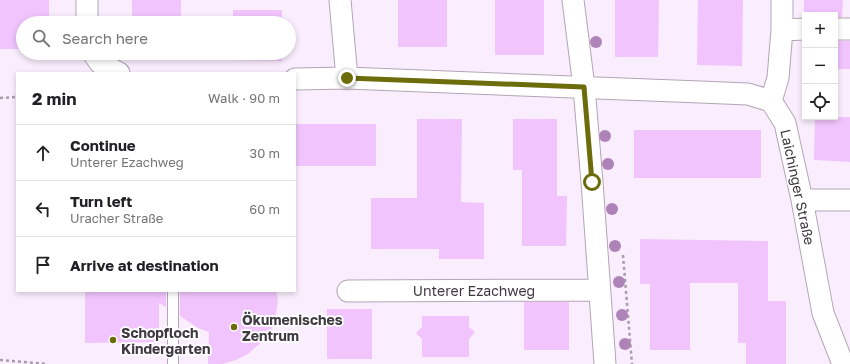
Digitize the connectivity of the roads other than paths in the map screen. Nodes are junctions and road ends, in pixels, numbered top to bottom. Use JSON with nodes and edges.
{"nodes":[{"id":1,"x":87,"y":0,"type":"edge"},
{"id":2,"x":340,"y":0,"type":"edge"},
{"id":3,"x":573,"y":0,"type":"edge"},
{"id":4,"x":782,"y":0,"type":"edge"},
{"id":5,"x":87,"y":16,"type":"edge"},
{"id":6,"x":838,"y":29,"type":"edge"},
{"id":7,"x":850,"y":29,"type":"edge"},
{"id":8,"x":782,"y":30,"type":"junction"},
{"id":9,"x":802,"y":30,"type":"edge"},
{"id":10,"x":98,"y":60,"type":"edge"},
{"id":11,"x":117,"y":72,"type":"edge"},
{"id":12,"x":347,"y":78,"type":"junction"},
{"id":13,"x":296,"y":79,"type":"edge"},
{"id":14,"x":584,"y":87,"type":"junction"},
{"id":15,"x":771,"y":101,"type":"junction"},
{"id":16,"x":802,"y":200,"type":"junction"},
{"id":17,"x":850,"y":200,"type":"edge"},
{"id":18,"x":348,"y":290,"type":"dead end"},
{"id":19,"x":599,"y":290,"type":"junction"},
{"id":20,"x":173,"y":292,"type":"edge"},
{"id":21,"x":173,"y":364,"type":"edge"},
{"id":22,"x":605,"y":364,"type":"edge"},
{"id":23,"x":845,"y":364,"type":"edge"}],
"edges":[{"from":1,"to":5,"type":"street"},
{"from":2,"to":12,"type":"street"},
{"from":3,"to":14,"type":"street"},
{"from":4,"to":8,"type":"street"},
{"from":6,"to":7,"type":"street"},
{"from":8,"to":9,"type":"street"},
{"from":8,"to":15,"type":"street"},
{"from":10,"to":11,"type":"street"},
{"from":12,"to":13,"type":"street"},
{"from":12,"to":14,"type":"street"},
{"from":14,"to":15,"type":"street"},
{"from":14,"to":19,"type":"street"},
{"from":15,"to":16,"type":"street","name":"Laichinger Straße"},
{"from":16,"to":17,"type":"street"},
{"from":16,"to":23,"type":"street","name":"Laichinger Straße"},
{"from":18,"to":19,"type":"street","name":"Unterer Ezachweg"},
{"from":19,"to":22,"type":"street"},
{"from":20,"to":21,"type":"lane"}]}
